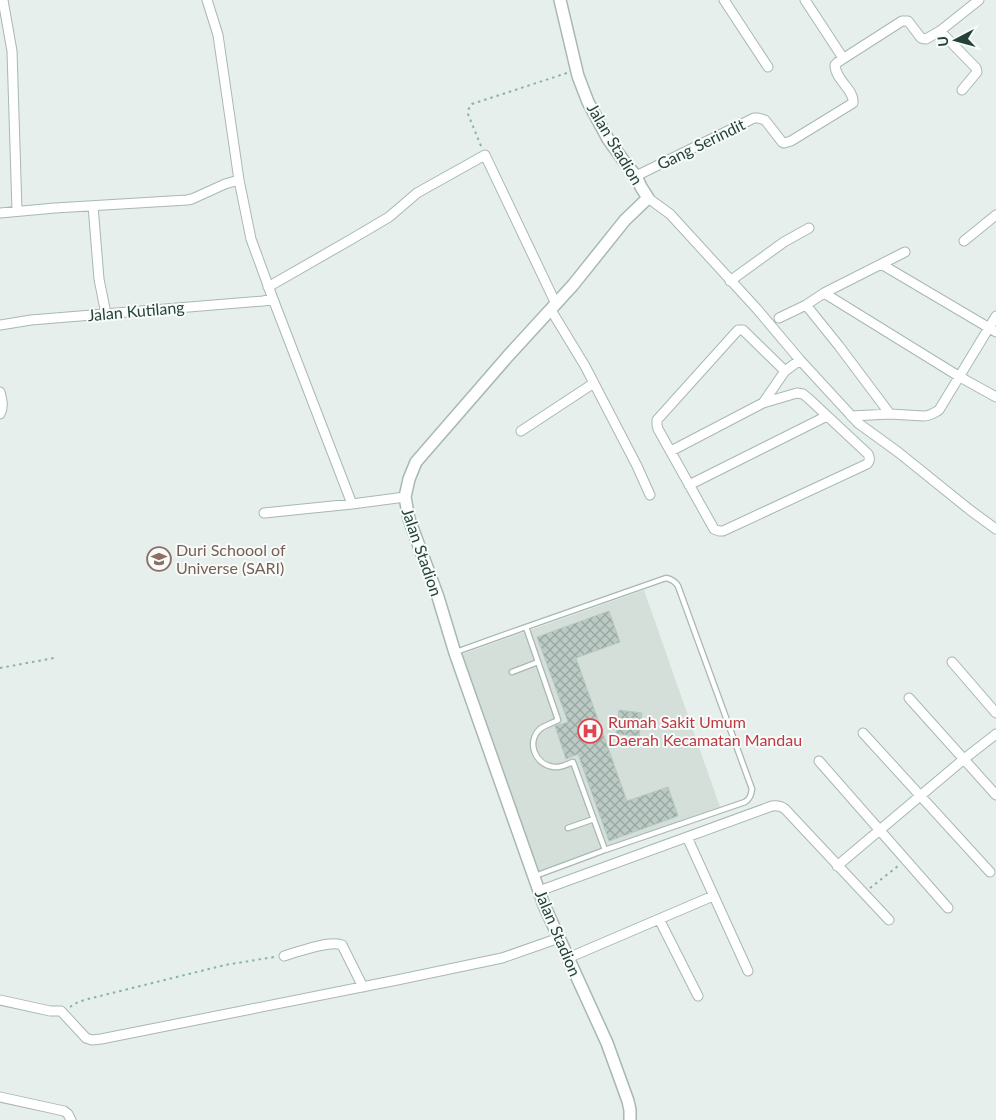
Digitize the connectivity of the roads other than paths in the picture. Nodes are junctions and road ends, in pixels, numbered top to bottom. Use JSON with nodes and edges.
{"nodes":[{"id":1,"x":3,"y":0,"type":"edge"},
{"id":2,"x":207,"y":0,"type":"edge"},
{"id":3,"x":560,"y":0,"type":"edge"},
{"id":4,"x":724,"y":0,"type":"edge"},
{"id":5,"x":805,"y":0,"type":"edge"},
{"id":6,"x":979,"y":0,"type":"edge"},
{"id":7,"x":940,"y":31,"type":"junction"},
{"id":8,"x":843,"y":58,"type":"junction"},
{"id":9,"x":768,"y":66,"type":"dead end"},
{"id":10,"x":962,"y":90,"type":"dead end"},
{"id":11,"x":636,"y":176,"type":"junction"},
{"id":12,"x":239,"y":180,"type":"junction"},
{"id":13,"x":648,"y":198,"type":"junction"},
{"id":14,"x":93,"y":206,"type":"junction"},
{"id":15,"x":17,"y":211,"type":"junction"},
{"id":16,"x":0,"y":213,"type":"edge"},
{"id":17,"x":996,"y":215,"type":"edge"},
{"id":18,"x":809,"y":228,"type":"dead end"},
{"id":19,"x":964,"y":241,"type":"dead end"},
{"id":20,"x":905,"y":252,"type":"dead end"},
{"id":21,"x":881,"y":264,"type":"junction"},
{"id":22,"x":730,"y":281,"type":"junction"},
{"id":23,"x":268,"y":287,"type":"junction"},
{"id":24,"x":824,"y":293,"type":"junction"},
{"id":25,"x":273,"y":299,"type":"junction"},
{"id":26,"x":806,"y":305,"type":"junction"},
{"id":27,"x":553,"y":307,"type":"junction"},
{"id":28,"x":106,"y":314,"type":"junction"},
{"id":29,"x":996,"y":316,"type":"edge"},
{"id":30,"x":779,"y":318,"type":"dead end"},
{"id":31,"x":0,"y":325,"type":"edge"},
{"id":32,"x":992,"y":330,"type":"edge"},
{"id":33,"x":800,"y":360,"type":"junction"},
{"id":34,"x":785,"y":371,"type":"junction"},
{"id":35,"x":960,"y":376,"type":"junction"},
{"id":36,"x":594,"y":384,"type":"junction"},
{"id":37,"x":0,"y":392,"type":"edge"},
{"id":38,"x":996,"y":397,"type":"edge"},
{"id":39,"x":763,"y":403,"type":"junction"},
{"id":40,"x":0,"y":414,"type":"edge"},
{"id":41,"x":890,"y":414,"type":"junction"},
{"id":42,"x":827,"y":416,"type":"junction"},
{"id":43,"x":851,"y":416,"type":"junction"},
{"id":44,"x":522,"y":431,"type":"dead end"},
{"id":45,"x":671,"y":451,"type":"junction"},
{"id":46,"x":689,"y":484,"type":"junction"},
{"id":47,"x":650,"y":495,"type":"dead end"},
{"id":48,"x":405,"y":497,"type":"junction"},
{"id":49,"x":352,"y":504,"type":"junction"},
{"id":50,"x":264,"y":513,"type":"dead end"},
{"id":51,"x":996,"y":529,"type":"edge"},
{"id":52,"x":526,"y":627,"type":"junction"},
{"id":53,"x":455,"y":653,"type":"junction"},
{"id":54,"x":538,"y":662,"type":"junction"},
{"id":55,"x":952,"y":662,"type":"dead end"},
{"id":56,"x":512,"y":672,"type":"dead end"},
{"id":57,"x":909,"y":698,"type":"dead end"},
{"id":58,"x":996,"y":713,"type":"edge"},
{"id":59,"x":863,"y":733,"type":"dead end"},
{"id":60,"x":996,"y":734,"type":"edge"},
{"id":61,"x":964,"y":759,"type":"junction"},
{"id":62,"x":819,"y":761,"type":"dead end"},
{"id":63,"x":920,"y":795,"type":"junction"},
{"id":64,"x":996,"y":795,"type":"edge"},
{"id":65,"x":594,"y":819,"type":"junction"},
{"id":66,"x":568,"y":828,"type":"dead end"},
{"id":67,"x":879,"y":830,"type":"junction"},
{"id":68,"x":687,"y":837,"type":"junction"},
{"id":69,"x":605,"y":850,"type":"junction"},
{"id":70,"x":837,"y":866,"type":"junction"},
{"id":71,"x":990,"y":872,"type":"dead end"},
{"id":72,"x":534,"y":877,"type":"junction"},
{"id":73,"x":539,"y":891,"type":"junction"},
{"id":74,"x":713,"y":896,"type":"junction"},
{"id":75,"x":948,"y":908,"type":"dead end"},
{"id":76,"x":659,"y":919,"type":"junction"},
{"id":77,"x":889,"y":920,"type":"dead end"},
{"id":78,"x":559,"y":938,"type":"junction"},
{"id":79,"x":284,"y":956,"type":"road end"},
{"id":80,"x":568,"y":958,"type":"junction"},
{"id":81,"x":748,"y":971,"type":"dead end"},
{"id":82,"x":363,"y":987,"type":"junction"},
{"id":83,"x":698,"y":996,"type":"dead end"},
{"id":84,"x":0,"y":1000,"type":"edge"},
{"id":85,"x":0,"y":1097,"type":"edge"},
{"id":86,"x":71,"y":1120,"type":"edge"},
{"id":87,"x":630,"y":1120,"type":"edge"}],
"edges":[{"from":1,"to":15,"type":"street"},
{"from":2,"to":12,"type":"street"},
{"from":3,"to":11,"type":"street","name":"Jalan Stadion"},
{"from":4,"to":9,"type":"street"},
{"from":5,"to":8,"type":"street"},
{"from":6,"to":7,"type":"street"},
{"from":7,"to":8,"type":"street"},
{"from":7,"to":10,"type":"street"},
{"from":8,"to":11,"type":"street","name":"Gang Serindit"},
{"from":11,"to":13,"type":"street","name":"Jalan Stadion"},
{"from":12,"to":14,"type":"street"},
{"from":12,"to":23,"type":"street"},
{"from":13,"to":22,"type":"street"},
{"from":13,"to":27,"type":"street","name":"Jalan Stadion"},
{"from":14,"to":15,"type":"street"},
{"from":14,"to":28,"type":"street"},
{"from":15,"to":16,"type":"street"},
{"from":17,"to":19,"type":"street"},
{"from":18,"to":22,"type":"street"},
{"from":20,"to":21,"type":"street"},
{"from":21,"to":24,"type":"street"},
{"from":21,"to":32,"type":"street"},
{"from":22,"to":33,"type":"street"},
{"from":23,"to":25,"type":"street"},
{"from":23,"to":27,"type":"street"},
{"from":24,"to":26,"type":"street"},
{"from":24,"to":35,"type":"street"},
{"from":25,"to":28,"type":"street","name":"Jalan Kutilang"},
{"from":25,"to":49,"type":"street"},
{"from":26,"to":30,"type":"street"},
{"from":26,"to":41,"type":"street"},
{"from":27,"to":36,"type":"street"},
{"from":27,"to":48,"type":"street","name":"Jalan Stadion"},
{"from":28,"to":31,"type":"street","name":"Jalan Kutilang"},
{"from":29,"to":32,"type":"street"},
{"from":32,"to":35,"type":"street"},
{"from":33,"to":34,"type":"street"},
{"from":33,"to":43,"type":"street"},
{"from":34,"to":39,"type":"street"},
{"from":34,"to":45,"type":"street"},
{"from":35,"to":38,"type":"street"},
{"from":35,"to":41,"type":"street"},
{"from":36,"to":44,"type":"street"},
{"from":36,"to":47,"type":"street"},
{"from":37,"to":40,"type":"street"},
{"from":39,"to":42,"type":"street"},
{"from":39,"to":45,"type":"street"},
{"from":41,"to":43,"type":"street"},
{"from":42,"to":46,"type":"street"},
{"from":42,"to":46,"type":"street"},
{"from":43,"to":51,"type":"street"},
{"from":45,"to":46,"type":"street"},
{"from":48,"to":49,"type":"street"},
{"from":48,"to":53,"type":"street","name":"Jalan Stadion"},
{"from":49,"to":50,"type":"street"},
{"from":52,"to":53,"type":"lane"},
{"from":52,"to":54,"type":"lane"},
{"from":52,"to":69,"type":"lane"},
{"from":53,"to":72,"type":"street","name":"Jalan Stadion"},
{"from":54,"to":56,"type":"lane"},
{"from":54,"to":65,"type":"lane"},
{"from":55,"to":58,"type":"street"},
{"from":57,"to":61,"type":"street"},
{"from":59,"to":63,"type":"street"},
{"from":60,"to":61,"type":"street"},
{"from":61,"to":63,"type":"street"},
{"from":61,"to":64,"type":"street"},
{"from":62,"to":67,"type":"street"},
{"from":63,"to":67,"type":"street"},
{"from":63,"to":71,"type":"street"},
{"from":65,"to":66,"type":"lane"},
{"from":65,"to":69,"type":"lane"},
{"from":67,"to":70,"type":"street"},
{"from":67,"to":75,"type":"street"},
{"from":68,"to":70,"type":"street"},
{"from":68,"to":73,"type":"street"},
{"from":68,"to":74,"type":"street"},
{"from":69,"to":72,"type":"lane"},
{"from":70,"to":77,"type":"street"},
{"from":72,"to":73,"type":"street","name":"Jalan Stadion"},
{"from":73,"to":78,"type":"street","name":"Jalan Stadion"},
{"from":74,"to":76,"type":"street"},
{"from":74,"to":81,"type":"street"},
{"from":76,"to":80,"type":"street"},
{"from":76,"to":83,"type":"street"},
{"from":78,"to":80,"type":"street","name":"Jalan Stadion"},
{"from":78,"to":82,"type":"street"},
{"from":79,"to":82,"type":"street"},
{"from":80,"to":87,"type":"street","name":"Jalan Stadion"},
{"from":82,"to":84,"type":"street"},
{"from":85,"to":86,"type":"street"}]}
